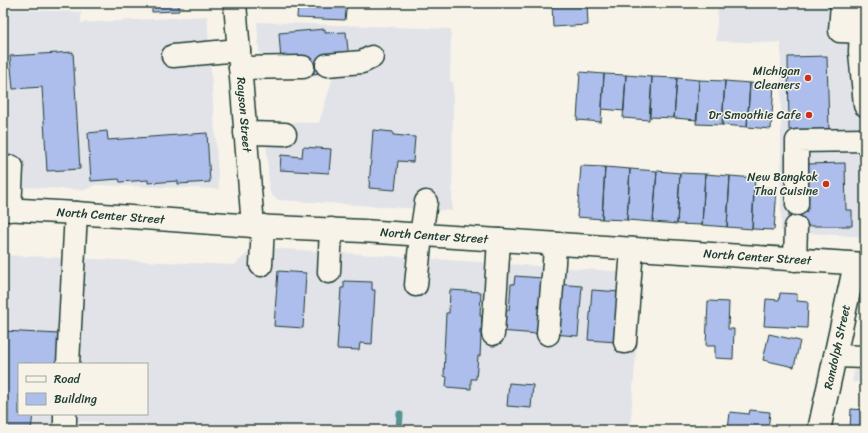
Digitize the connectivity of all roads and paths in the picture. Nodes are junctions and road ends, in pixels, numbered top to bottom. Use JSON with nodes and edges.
{"nodes":[{"id":1,"x":235,"y":3,"type":"edge"},
{"id":2,"x":842,"y":3,"type":"edge"},
{"id":3,"x":862,"y":3,"type":"edge"},
{"id":4,"x":862,"y":27,"type":"edge"},
{"id":5,"x":173,"y":56,"type":"dead end"},
{"id":6,"x":372,"y":57,"type":"dead end"},
{"id":7,"x":240,"y":59,"type":"junction"},
{"id":8,"x":328,"y":65,"type":"dead end"},
{"id":9,"x":303,"y":67,"type":"dead end"},
{"id":10,"x":865,"y":105,"type":"edge"},
{"id":11,"x":245,"y":134,"type":"junction"},
{"id":12,"x":286,"y":134,"type":"dead end"},
{"id":13,"x":865,"y":140,"type":"edge"},
{"id":14,"x":12,"y":167,"type":"dead end"},
{"id":15,"x":426,"y":202,"type":"dead end"},
{"id":16,"x":797,"y":204,"type":"dead end"},
{"id":17,"x":6,"y":210,"type":"edge"},
{"id":18,"x":76,"y":213,"type":"junction"},
{"id":19,"x":258,"y":226,"type":"junction"},
{"id":20,"x":796,"y":226,"type":"dead end"},
{"id":21,"x":331,"y":230,"type":"junction"},
{"id":22,"x":420,"y":235,"type":"junction"},
{"id":23,"x":499,"y":240,"type":"junction"},
{"id":24,"x":554,"y":244,"type":"junction"},
{"id":25,"x":632,"y":249,"type":"junction"},
{"id":26,"x":795,"y":260,"type":"junction"},
{"id":27,"x":261,"y":264,"type":"dead end"},
{"id":28,"x":860,"y":264,"type":"edge"},
{"id":29,"x":329,"y":272,"type":"dead end"},
{"id":30,"x":416,"y":285,"type":"dead end"},
{"id":31,"x":493,"y":334,"type":"dead end"},
{"id":32,"x":548,"y":334,"type":"dead end"},
{"id":33,"x":625,"y":342,"type":"dead end"},
{"id":34,"x":835,"y":356,"type":"junction"},
{"id":35,"x":865,"y":357,"type":"edge"},
{"id":36,"x":68,"y":363,"type":"edge"},
{"id":37,"x":65,"y":415,"type":"edge"},
{"id":38,"x":65,"y":430,"type":"edge"},
{"id":39,"x":818,"y":430,"type":"edge"}],
"edges":[{"from":1,"to":7,"type":"main road","name":"Rayson Street"},
{"from":2,"to":4,"type":"main road"},
{"from":3,"to":4,"type":"main road"},
{"from":4,"to":10,"type":"main road"},
{"from":5,"to":7,"type":"main road"},
{"from":6,"to":8,"type":"main road"},
{"from":7,"to":9,"type":"main road"},
{"from":7,"to":11,"type":"main road","name":"Rayson Street"},
{"from":11,"to":12,"type":"main road"},
{"from":11,"to":19,"type":"main road","name":"Rayson Street"},
{"from":13,"to":16,"type":"main road"},
{"from":14,"to":17,"type":"main road"},
{"from":15,"to":22,"type":"main road"},
{"from":17,"to":18,"type":"main road","name":"North Center Street"},
{"from":18,"to":19,"type":"main road","name":"North Center Street"},
{"from":18,"to":36,"type":"main road"},
{"from":19,"to":21,"type":"main road","name":"North Center Street"},
{"from":19,"to":27,"type":"main road","name":"Rayson Street"},
{"from":20,"to":26,"type":"main road"},
{"from":21,"to":22,"type":"main road","name":"North Center Street"},
{"from":21,"to":29,"type":"main road"},
{"from":22,"to":23,"type":"main road","name":"North Center Street"},
{"from":22,"to":30,"type":"main road"},
{"from":23,"to":24,"type":"main road","name":"North Center Street"},
{"from":23,"to":31,"type":"main road"},
{"from":24,"to":25,"type":"main road","name":"North Center Street"},
{"from":24,"to":32,"type":"main road"},
{"from":25,"to":26,"type":"main road","name":"North Center Street"},
{"from":25,"to":33,"type":"main road"},
{"from":26,"to":28,"type":"main road","name":"North Center Street"},
{"from":28,"to":34,"type":"main road","name":"Randolph Street"},
{"from":34,"to":35,"type":"main road"},
{"from":34,"to":39,"type":"main road","name":"Randolph Street"},
{"from":37,"to":38,"type":"main road"}]}
